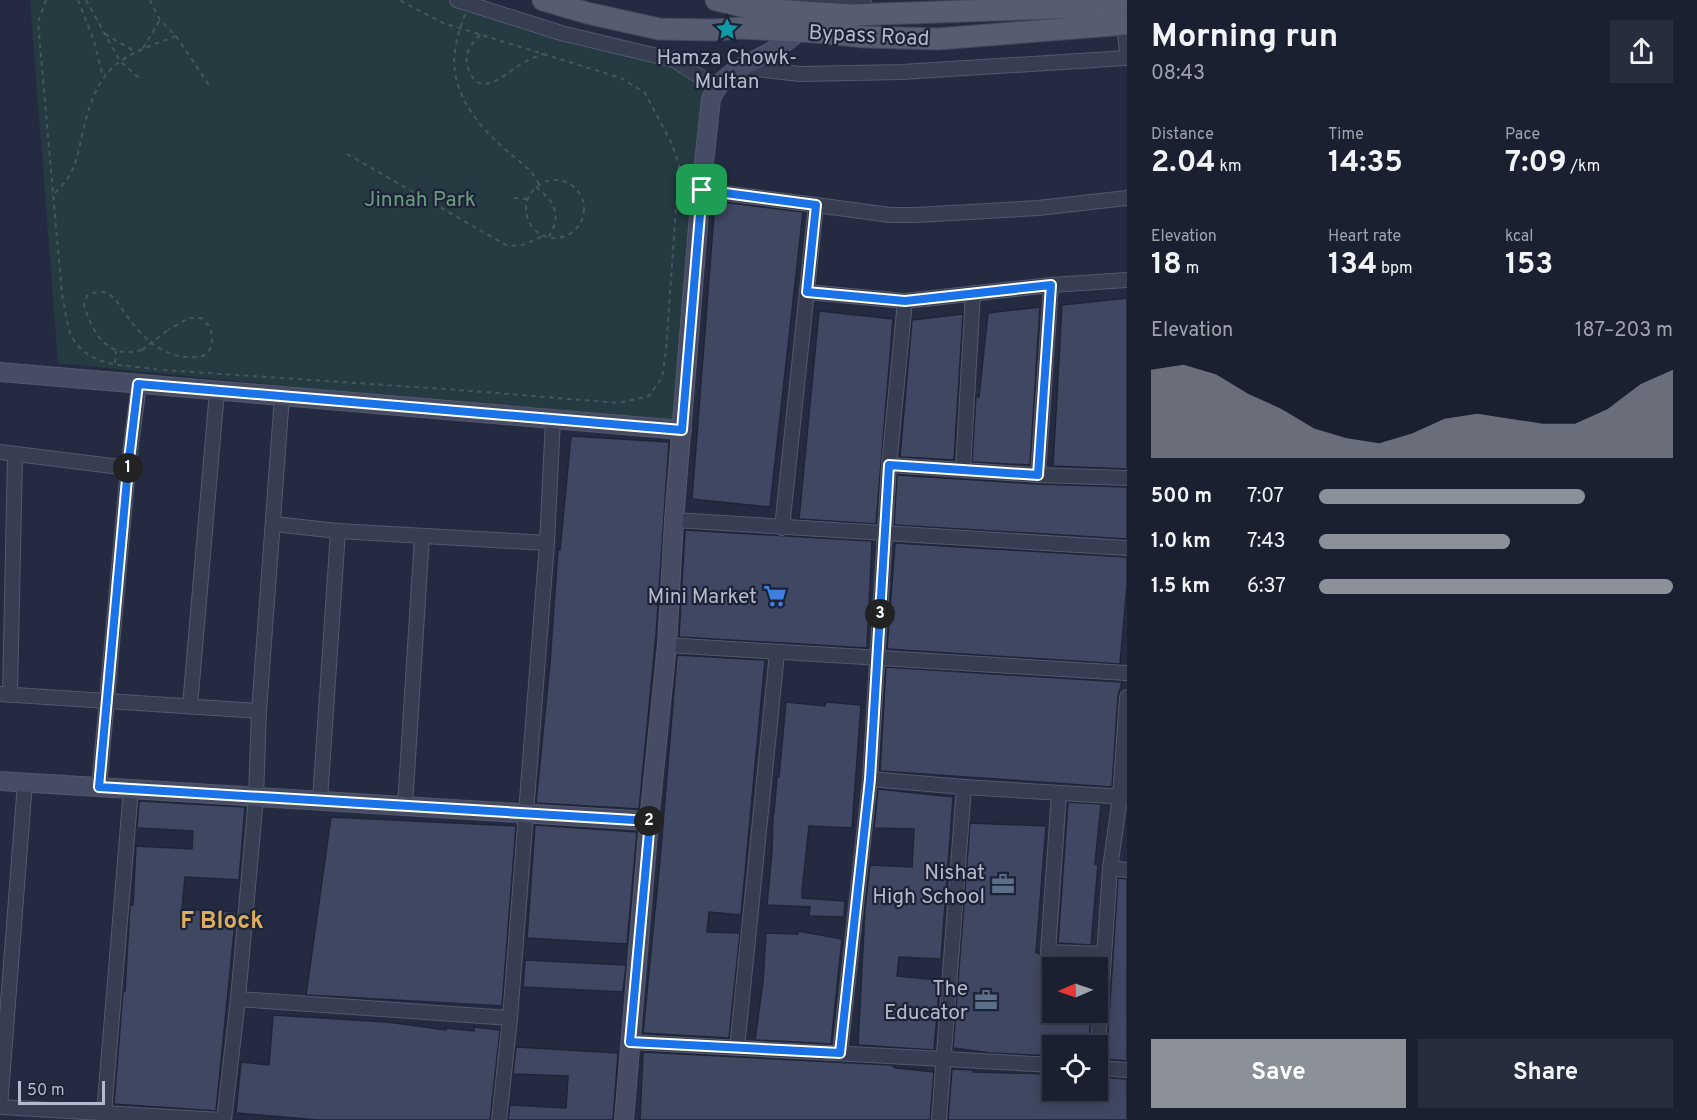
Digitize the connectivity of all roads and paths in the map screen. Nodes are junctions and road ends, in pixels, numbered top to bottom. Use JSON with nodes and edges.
{"nodes":[{"id":1,"x":46,"y":0,"type":"edge"},
{"id":2,"x":78,"y":0,"type":"edge"},
{"id":3,"x":86,"y":0,"type":"edge"},
{"id":4,"x":150,"y":0,"type":"edge"},
{"id":5,"x":399,"y":0,"type":"edge"},
{"id":6,"x":457,"y":0,"type":"edge"},
{"id":7,"x":543,"y":0,"type":"edge"},
{"id":8,"x":807,"y":0,"type":"edge"},
{"id":9,"x":864,"y":0,"type":"edge"},
{"id":10,"x":723,"y":1,"type":"edge"},
{"id":11,"x":1127,"y":3,"type":"edge"},
{"id":12,"x":1021,"y":5,"type":"edge"},
{"id":13,"x":90,"y":10,"type":"junction"},
{"id":14,"x":83,"y":12,"type":"junction"},
{"id":15,"x":160,"y":20,"type":"junction"},
{"id":16,"x":1126,"y":24,"type":"edge"},
{"id":17,"x":460,"y":28,"type":"junction"},
{"id":18,"x":714,"y":30,"type":"junction"},
{"id":19,"x":800,"y":31,"type":"junction"},
{"id":20,"x":104,"y":34,"type":"junction"},
{"id":21,"x":480,"y":35,"type":"junction"},
{"id":22,"x":176,"y":36,"type":"junction"},
{"id":23,"x":143,"y":48,"type":"junction"},
{"id":24,"x":1127,"y":51,"type":"edge"},
{"id":25,"x":136,"y":52,"type":"junction"},
{"id":26,"x":543,"y":54,"type":"junction"},
{"id":27,"x":1127,"y":58,"type":"edge"},
{"id":28,"x":120,"y":61,"type":"junction"},
{"id":29,"x":736,"y":70,"type":"junction"},
{"id":30,"x":103,"y":77,"type":"junction"},
{"id":31,"x":140,"y":79,"type":"dead end"},
{"id":32,"x":209,"y":85,"type":"dead end"},
{"id":33,"x":716,"y":86,"type":"junction"},
{"id":34,"x":348,"y":154,"type":"dead end"},
{"id":35,"x":538,"y":186,"type":"junction"},
{"id":36,"x":702,"y":190,"type":"junction"},
{"id":37,"x":54,"y":194,"type":"junction"},
{"id":38,"x":514,"y":198,"type":"dead end"},
{"id":39,"x":1127,"y":198,"type":"edge"},
{"id":40,"x":528,"y":199,"type":"junction"},
{"id":41,"x":816,"y":205,"type":"junction"},
{"id":42,"x":543,"y":236,"type":"junction"},
{"id":43,"x":548,"y":238,"type":"junction"},
{"id":44,"x":1127,"y":280,"type":"edge"},
{"id":45,"x":1051,"y":285,"type":"junction"},
{"id":46,"x":807,"y":292,"type":"junction"},
{"id":47,"x":973,"y":293,"type":"junction"},
{"id":48,"x":905,"y":301,"type":"junction"},
{"id":49,"x":116,"y":351,"type":"junction"},
{"id":50,"x":115,"y":363,"type":"junction"},
{"id":51,"x":0,"y":372,"type":"edge"},
{"id":52,"x":138,"y":384,"type":"junction"},
{"id":53,"x":217,"y":391,"type":"junction"},
{"id":54,"x":282,"y":396,"type":"junction"},
{"id":55,"x":553,"y":419,"type":"junction"},
{"id":56,"x":682,"y":430,"type":"junction"},
{"id":57,"x":0,"y":452,"type":"edge"},
{"id":58,"x":15,"y":454,"type":"junction"},
{"id":59,"x":889,"y":465,"type":"junction"},
{"id":60,"x":128,"y":468,"type":"junction"},
{"id":61,"x":963,"y":469,"type":"junction"},
{"id":62,"x":1038,"y":475,"type":"junction"},
{"id":63,"x":1127,"y":478,"type":"edge"},
{"id":64,"x":674,"y":520,"type":"junction"},
{"id":65,"x":274,"y":524,"type":"junction"},
{"id":66,"x":782,"y":528,"type":"junction"},
{"id":67,"x":338,"y":531,"type":"junction"},
{"id":68,"x":884,"y":534,"type":"junction"},
{"id":69,"x":422,"y":536,"type":"junction"},
{"id":70,"x":547,"y":543,"type":"junction"},
{"id":71,"x":1127,"y":548,"type":"edge"},
{"id":72,"x":5,"y":606,"type":"edge"},
{"id":73,"x":667,"y":645,"type":"junction"},
{"id":74,"x":777,"y":653,"type":"junction"},
{"id":75,"x":878,"y":657,"type":"junction"},
{"id":76,"x":1127,"y":673,"type":"edge"},
{"id":77,"x":5,"y":695,"type":"edge"},
{"id":78,"x":1127,"y":697,"type":"edge"},
{"id":79,"x":107,"y":702,"type":"junction"},
{"id":80,"x":190,"y":706,"type":"junction"},
{"id":81,"x":259,"y":711,"type":"junction"},
{"id":82,"x":870,"y":779,"type":"junction"},
{"id":83,"x":0,"y":781,"type":"edge"},
{"id":84,"x":25,"y":782,"type":"junction"},
{"id":85,"x":99,"y":787,"type":"junction"},
{"id":86,"x":964,"y":787,"type":"junction"},
{"id":87,"x":131,"y":789,"type":"junction"},
{"id":88,"x":1059,"y":793,"type":"junction"},
{"id":89,"x":256,"y":796,"type":"junction"},
{"id":90,"x":1124,"y":797,"type":"edge"},
{"id":91,"x":320,"y":800,"type":"junction"},
{"id":92,"x":405,"y":806,"type":"junction"},
{"id":93,"x":526,"y":813,"type":"junction"},
{"id":94,"x":650,"y":821,"type":"junction"},
{"id":95,"x":1110,"y":868,"type":"junction"},
{"id":96,"x":1127,"y":870,"type":"edge"},
{"id":97,"x":1104,"y":954,"type":"junction"},
{"id":98,"x":238,"y":999,"type":"junction"},
{"id":99,"x":510,"y":1018,"type":"junction"},
{"id":100,"x":1099,"y":1035,"type":"edge"},
{"id":101,"x":630,"y":1042,"type":"junction"},
{"id":102,"x":737,"y":1048,"type":"junction"},
{"id":103,"x":840,"y":1053,"type":"junction"},
{"id":104,"x":944,"y":1058,"type":"junction"},
{"id":105,"x":1042,"y":1064,"type":"edge"},
{"id":106,"x":1108,"y":1069,"type":"edge"},
{"id":107,"x":1127,"y":1070,"type":"edge"},
{"id":108,"x":0,"y":1107,"type":"edge"},
{"id":109,"x":104,"y":1113,"type":"junction"},
{"id":110,"x":223,"y":1120,"type":"edge"},
{"id":111,"x":499,"y":1120,"type":"edge"},
{"id":112,"x":624,"y":1120,"type":"edge"},
{"id":113,"x":939,"y":1120,"type":"edge"}],
"edges":[{"from":1,"to":37,"type":"path"},
{"from":2,"to":14,"type":"path"},
{"from":3,"to":13,"type":"path"},
{"from":4,"to":15,"type":"path"},
{"from":5,"to":17,"type":"path"},
{"from":6,"to":33,"type":"street"},
{"from":7,"to":18,"type":"main road","name":"Bypass Road"},
{"from":8,"to":9,"type":"street"},
{"from":10,"to":12,"type":"main road"},
{"from":10,"to":18,"type":"main road"},
{"from":11,"to":12,"type":"main road"},
{"from":13,"to":14,"type":"path"},
{"from":13,"to":20,"type":"path"},
{"from":14,"to":30,"type":"path"},
{"from":15,"to":22,"type":"path"},
{"from":15,"to":23,"type":"path"},
{"from":16,"to":19,"type":"main road","name":"Bypass Road"},
{"from":16,"to":24,"type":"street"},
{"from":17,"to":21,"type":"path"},
{"from":17,"to":35,"type":"path"},
{"from":18,"to":19,"type":"main road","name":"Bypass Road"},
{"from":19,"to":29,"type":"street"},
{"from":20,"to":25,"type":"path"},
{"from":20,"to":28,"type":"path"},
{"from":21,"to":26,"type":"path"},
{"from":21,"to":26,"type":"path"},
{"from":22,"to":23,"type":"path"},
{"from":22,"to":32,"type":"path"},
{"from":23,"to":25,"type":"path"},
{"from":25,"to":28,"type":"path"},
{"from":26,"to":50,"type":"path"},
{"from":27,"to":29,"type":"street"},
{"from":28,"to":30,"type":"path"},
{"from":28,"to":31,"type":"path"},
{"from":29,"to":33,"type":"street"},
{"from":30,"to":37,"type":"path"},
{"from":33,"to":36,"type":"street"},
{"from":34,"to":42,"type":"path"},
{"from":35,"to":40,"type":"path"},
{"from":35,"to":43,"type":"path"},
{"from":35,"to":43,"type":"path"},
{"from":36,"to":41,"type":"street"},
{"from":36,"to":56,"type":"street"},
{"from":37,"to":50,"type":"path"},
{"from":38,"to":40,"type":"path"},
{"from":39,"to":41,"type":"street"},
{"from":40,"to":42,"type":"path"},
{"from":41,"to":46,"type":"street"},
{"from":42,"to":43,"type":"path"},
{"from":44,"to":45,"type":"street"},
{"from":45,"to":47,"type":"street"},
{"from":45,"to":62,"type":"street"},
{"from":46,"to":48,"type":"street"},
{"from":46,"to":66,"type":"street"},
{"from":47,"to":48,"type":"street"},
{"from":47,"to":61,"type":"street"},
{"from":48,"to":59,"type":"street"},
{"from":49,"to":49,"type":"path","bridge":true},
{"from":49,"to":50,"type":"path"},
{"from":51,"to":52,"type":"street"},
{"from":52,"to":53,"type":"street"},
{"from":52,"to":60,"type":"street"},
{"from":53,"to":54,"type":"street"},
{"from":53,"to":80,"type":"street"},
{"from":54,"to":55,"type":"street"},
{"from":54,"to":65,"type":"street"},
{"from":55,"to":56,"type":"street"},
{"from":55,"to":70,"type":"street"},
{"from":56,"to":64,"type":"street"},
{"from":57,"to":58,"type":"street"},
{"from":58,"to":60,"type":"street"},
{"from":58,"to":72,"type":"street"},
{"from":59,"to":61,"type":"street"},
{"from":59,"to":68,"type":"street"},
{"from":60,"to":79,"type":"street"},
{"from":61,"to":62,"type":"street"},
{"from":62,"to":63,"type":"street"},
{"from":64,"to":66,"type":"street"},
{"from":64,"to":73,"type":"street"},
{"from":65,"to":67,"type":"street"},
{"from":65,"to":81,"type":"street"},
{"from":66,"to":68,"type":"street"},
{"from":67,"to":69,"type":"street"},
{"from":67,"to":91,"type":"street"},
{"from":68,"to":71,"type":"street"},
{"from":68,"to":75,"type":"street"},
{"from":69,"to":70,"type":"street"},
{"from":69,"to":92,"type":"street"},
{"from":70,"to":93,"type":"street"},
{"from":72,"to":77,"type":"street"},
{"from":73,"to":74,"type":"street"},
{"from":73,"to":94,"type":"street"},
{"from":74,"to":75,"type":"street"},
{"from":74,"to":102,"type":"street"},
{"from":75,"to":76,"type":"street"},
{"from":75,"to":82,"type":"street"},
{"from":77,"to":79,"type":"street"},
{"from":78,"to":90,"type":"street"},
{"from":79,"to":80,"type":"street"},
{"from":79,"to":85,"type":"street"},
{"from":80,"to":81,"type":"street"},
{"from":81,"to":89,"type":"street"},
{"from":82,"to":86,"type":"street"},
{"from":82,"to":103,"type":"street"},
{"from":83,"to":84,"type":"street"},
{"from":84,"to":85,"type":"street"},
{"from":84,"to":108,"type":"street"},
{"from":85,"to":87,"type":"street"},
{"from":86,"to":88,"type":"street"},
{"from":86,"to":104,"type":"street"},
{"from":87,"to":89,"type":"street"},
{"from":87,"to":109,"type":"street"},
{"from":88,"to":90,"type":"street"},
{"from":88,"to":97,"type":"street"},
{"from":89,"to":91,"type":"street"},
{"from":89,"to":98,"type":"street"},
{"from":90,"to":95,"type":"street"},
{"from":91,"to":92,"type":"street"},
{"from":92,"to":93,"type":"street"},
{"from":93,"to":94,"type":"street"},
{"from":93,"to":99,"type":"street"},
{"from":94,"to":101,"type":"street"},
{"from":95,"to":96,"type":"street"},
{"from":95,"to":97,"type":"street"},
{"from":97,"to":100,"type":"street"},
{"from":98,"to":99,"type":"street"},
{"from":98,"to":110,"type":"street"},
{"from":99,"to":111,"type":"street"},
{"from":101,"to":102,"type":"street"},
{"from":101,"to":112,"type":"street"},
{"from":102,"to":103,"type":"street"},
{"from":103,"to":104,"type":"street"},
{"from":104,"to":105,"type":"street"},
{"from":104,"to":113,"type":"street"},
{"from":106,"to":107,"type":"street"},
{"from":108,"to":109,"type":"street"},
{"from":109,"to":110,"type":"street"}]}
